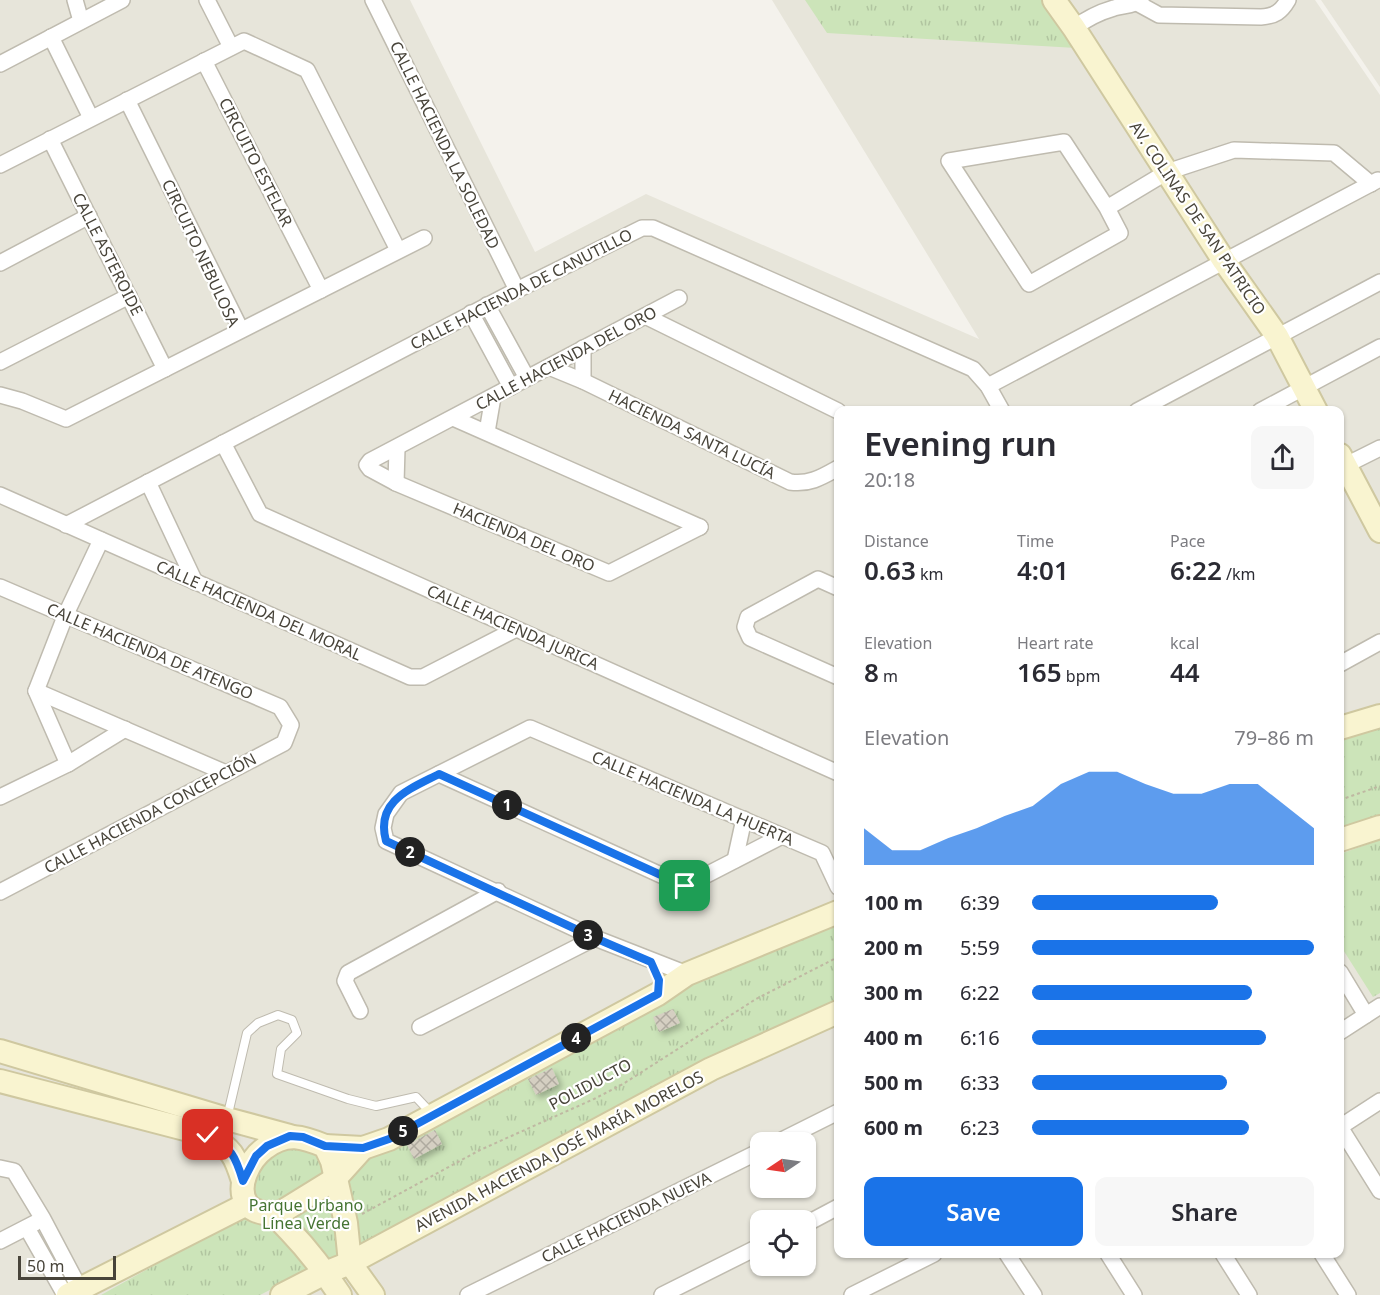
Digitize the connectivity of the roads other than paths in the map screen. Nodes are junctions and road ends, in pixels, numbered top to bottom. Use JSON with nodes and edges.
{"nodes":[{"id":1,"x":75,"y":0,"type":"edge"},
{"id":2,"x":122,"y":0,"type":"edge"},
{"id":3,"x":207,"y":0,"type":"edge"},
{"id":4,"x":373,"y":0,"type":"edge"},
{"id":5,"x":1054,"y":0,"type":"edge"},
{"id":6,"x":1288,"y":0,"type":"edge"},
{"id":7,"x":1139,"y":2,"type":"edge"},
{"id":8,"x":81,"y":21,"type":"junction"},
{"id":9,"x":1074,"y":28,"type":"junction"},
{"id":10,"x":51,"y":37,"type":"junction"},
{"id":11,"x":231,"y":47,"type":"junction"},
{"id":12,"x":204,"y":61,"type":"junction"},
{"id":13,"x":0,"y":64,"type":"edge"},
{"id":14,"x":127,"y":100,"type":"junction"},
{"id":15,"x":91,"y":118,"type":"junction"},
{"id":16,"x":50,"y":139,"type":"junction"},
{"id":17,"x":0,"y":165,"type":"edge"},
{"id":18,"x":1167,"y":172,"type":"junction"},
{"id":19,"x":1376,"y":182,"type":"edge"},
{"id":20,"x":1107,"y":207,"type":"junction"},
{"id":21,"x":89,"y":216,"type":"junction"},
{"id":22,"x":424,"y":238,"type":"dead end"},
{"id":23,"x":398,"y":250,"type":"junction"},
{"id":24,"x":1224,"y":261,"type":"junction"},
{"id":25,"x":0,"y":263,"type":"edge"},
{"id":26,"x":1380,"y":282,"type":"edge"},
{"id":27,"x":321,"y":290,"type":"junction"},
{"id":28,"x":517,"y":290,"type":"junction"},
{"id":29,"x":129,"y":296,"type":"junction"},
{"id":30,"x":678,"y":298,"type":"dead end"},
{"id":31,"x":487,"y":305,"type":"junction"},
{"id":32,"x":471,"y":314,"type":"junction"},
{"id":33,"x":645,"y":316,"type":"junction"},
{"id":34,"x":241,"y":330,"type":"junction"},
{"id":35,"x":1277,"y":336,"type":"junction"},
{"id":36,"x":1380,"y":346,"type":"edge"},
{"id":37,"x":584,"y":348,"type":"junction"},
{"id":38,"x":0,"y":362,"type":"edge"},
{"id":39,"x":549,"y":367,"type":"junction"},
{"id":40,"x":165,"y":369,"type":"junction"},
{"id":41,"x":527,"y":378,"type":"junction"},
{"id":42,"x":583,"y":381,"type":"junction"},
{"id":43,"x":988,"y":386,"type":"junction"},
{"id":44,"x":511,"y":387,"type":"junction"},
{"id":45,"x":1304,"y":387,"type":"junction"},
{"id":46,"x":0,"y":395,"type":"edge"},
{"id":47,"x":493,"y":397,"type":"junction"},
{"id":48,"x":999,"y":406,"type":"edge"},
{"id":49,"x":1146,"y":406,"type":"edge"},
{"id":50,"x":1269,"y":406,"type":"edge"},
{"id":51,"x":1314,"y":406,"type":"edge"},
{"id":52,"x":834,"y":409,"type":"edge"},
{"id":53,"x":453,"y":418,"type":"junction"},
{"id":54,"x":487,"y":432,"type":"junction"},
{"id":55,"x":223,"y":443,"type":"junction"},
{"id":56,"x":397,"y":448,"type":"junction"},
{"id":57,"x":1380,"y":448,"type":"edge"},
{"id":58,"x":1344,"y":462,"type":"edge"},
{"id":59,"x":1344,"y":468,"type":"edge"},
{"id":60,"x":834,"y":470,"type":"edge"},
{"id":61,"x":148,"y":482,"type":"junction"},
{"id":62,"x":396,"y":483,"type":"junction"},
{"id":63,"x":0,"y":495,"type":"edge"},
{"id":64,"x":66,"y":525,"type":"junction"},
{"id":65,"x":1380,"y":531,"type":"edge"},
{"id":66,"x":101,"y":540,"type":"junction"},
{"id":67,"x":195,"y":582,"type":"junction"},
{"id":68,"x":834,"y":586,"type":"edge"},
{"id":69,"x":0,"y":587,"type":"edge"},
{"id":70,"x":66,"y":614,"type":"junction"},
{"id":71,"x":516,"y":629,"type":"junction"},
{"id":72,"x":1380,"y":642,"type":"edge"},
{"id":73,"x":1344,"y":662,"type":"edge"},
{"id":74,"x":834,"y":675,"type":"edge"},
{"id":75,"x":36,"y":691,"type":"junction"},
{"id":76,"x":1380,"y":716,"type":"edge"},
{"id":77,"x":291,"y":725,"type":"joint"},
{"id":78,"x":1344,"y":727,"type":"edge"},
{"id":79,"x":125,"y":729,"type":"junction"},
{"id":80,"x":68,"y":764,"type":"junction"},
{"id":81,"x":834,"y":771,"type":"edge"},
{"id":82,"x":226,"y":773,"type":"junction"},
{"id":83,"x":439,"y":774,"type":"junction"},
{"id":84,"x":0,"y":798,"type":"edge"},
{"id":85,"x":744,"y":819,"type":"junction"},
{"id":86,"x":1380,"y":827,"type":"edge"},
{"id":87,"x":782,"y":836,"type":"junction"},
{"id":88,"x":1344,"y":839,"type":"edge"},
{"id":89,"x":735,"y":860,"type":"junction"},
{"id":90,"x":834,"y":878,"type":"edge"},
{"id":91,"x":498,"y":891,"type":"junction"},
{"id":92,"x":0,"y":892,"type":"edge"},
{"id":93,"x":834,"y":914,"type":"edge"},
{"id":94,"x":595,"y":938,"type":"junction"},
{"id":95,"x":651,"y":962,"type":"junction"},
{"id":96,"x":687,"y":974,"type":"junction"},
{"id":97,"x":1344,"y":979,"type":"edge"},
{"id":98,"x":658,"y":994,"type":"junction"},
{"id":99,"x":1380,"y":1006,"type":"edge"},
{"id":100,"x":360,"y":1011,"type":"dead end"},
{"id":101,"x":834,"y":1014,"type":"edge"},
{"id":102,"x":1366,"y":1015,"type":"junction"},
{"id":103,"x":420,"y":1027,"type":"dead end"},
{"id":104,"x":1344,"y":1029,"type":"edge"},
{"id":105,"x":0,"y":1051,"type":"edge"},
{"id":106,"x":0,"y":1081,"type":"edge"},
{"id":107,"x":1380,"y":1101,"type":"edge"},
{"id":108,"x":834,"y":1114,"type":"edge"},
{"id":109,"x":433,"y":1115,"type":"junction"},
{"id":110,"x":226,"y":1119,"type":"junction"},
{"id":111,"x":1344,"y":1124,"type":"edge"},
{"id":112,"x":798,"y":1132,"type":"edge"},
{"id":113,"x":1344,"y":1133,"type":"edge"},
{"id":114,"x":290,"y":1136,"type":"junction"},
{"id":115,"x":325,"y":1146,"type":"junction"},
{"id":116,"x":363,"y":1148,"type":"junction"},
{"id":117,"x":750,"y":1155,"type":"edge"},
{"id":118,"x":0,"y":1168,"type":"edge"},
{"id":119,"x":335,"y":1179,"type":"junction"},
{"id":120,"x":243,"y":1181,"type":"junction"},
{"id":121,"x":1380,"y":1191,"type":"edge"},
{"id":122,"x":247,"y":1204,"type":"junction"},
{"id":123,"x":834,"y":1209,"type":"edge"},
{"id":124,"x":274,"y":1216,"type":"junction"},
{"id":125,"x":43,"y":1219,"type":"junction"},
{"id":126,"x":816,"y":1219,"type":"edge"},
{"id":127,"x":27,"y":1228,"type":"junction"},
{"id":128,"x":0,"y":1241,"type":"edge"},
{"id":129,"x":750,"y":1251,"type":"edge"},
{"id":130,"x":926,"y":1258,"type":"edge"},
{"id":131,"x":1010,"y":1258,"type":"edge"},
{"id":132,"x":1111,"y":1258,"type":"edge"},
{"id":133,"x":1226,"y":1258,"type":"edge"},
{"id":134,"x":1325,"y":1258,"type":"edge"},
{"id":135,"x":350,"y":1263,"type":"junction"},
{"id":136,"x":325,"y":1273,"type":"junction"},
{"id":137,"x":496,"y":1289,"type":"edge"},
{"id":138,"x":71,"y":1293,"type":"edge"},
{"id":139,"x":282,"y":1295,"type":"edge"},
{"id":140,"x":340,"y":1295,"type":"edge"},
{"id":141,"x":373,"y":1295,"type":"edge"},
{"id":142,"x":468,"y":1295,"type":"edge"},
{"id":143,"x":662,"y":1295,"type":"edge"},
{"id":144,"x":852,"y":1295,"type":"edge"},
{"id":145,"x":1034,"y":1295,"type":"edge"},
{"id":146,"x":1134,"y":1295,"type":"edge"},
{"id":147,"x":1249,"y":1295,"type":"edge"},
{"id":148,"x":1348,"y":1295,"type":"edge"}],
"edges":[{"from":1,"to":8,"type":"street"},
{"from":2,"to":8,"type":"street"},
{"from":3,"to":11,"type":"street"},
{"from":4,"to":28,"type":"street","name":"CALLE HACIENDA LA SOLEDAD"},
{"from":5,"to":9,"type":"main road","name":"AV. COLINAS DE SAN PATRICIO"},
{"from":6,"to":7,"type":"street"},
{"from":7,"to":9,"type":"street"},
{"from":8,"to":10,"type":"street"},
{"from":9,"to":18,"type":"main road","name":"AV. COLINAS DE SAN PATRICIO"},
{"from":10,"to":13,"type":"street"},
{"from":10,"to":15,"type":"street"},
{"from":11,"to":12,"type":"street"},
{"from":11,"to":23,"type":"street"},
{"from":12,"to":14,"type":"street"},
{"from":12,"to":27,"type":"street","name":"CIRCUITO ESTELAR"},
{"from":14,"to":15,"type":"street"},
{"from":14,"to":34,"type":"street","name":"CIRCUITO NEBULOSA"},
{"from":15,"to":16,"type":"street"},
{"from":16,"to":17,"type":"street"},
{"from":16,"to":21,"type":"street","name":"CALLE ASTEROIDE"},
{"from":18,"to":19,"type":"street"},
{"from":18,"to":20,"type":"street"},
{"from":18,"to":24,"type":"main road","name":"AV. COLINAS DE SAN PATRICIO"},
{"from":19,"to":24,"type":"street"},
{"from":20,"to":20,"type":"street"},
{"from":21,"to":25,"type":"street"},
{"from":21,"to":29,"type":"street","name":"CALLE ASTEROIDE"},
{"from":22,"to":23,"type":"street"},
{"from":23,"to":27,"type":"street"},
{"from":24,"to":35,"type":"main road","name":"AV. COLINAS DE SAN PATRICIO"},
{"from":24,"to":43,"type":"street"},
{"from":26,"to":35,"type":"street"},
{"from":27,"to":34,"type":"street"},
{"from":28,"to":31,"type":"street","name":"CALLE HACIENDA DE CANUTILLO"},
{"from":28,"to":43,"type":"street","name":"CALLE HACIENDA DE CANUTILLO"},
{"from":29,"to":38,"type":"street"},
{"from":29,"to":40,"type":"street","name":"CALLE ASTEROIDE"},
{"from":30,"to":33,"type":"street","name":"CALLE HACIENDA DEL ORO"},
{"from":31,"to":32,"type":"street","name":"CALLE HACIENDA DE CANUTILLO"},
{"from":31,"to":41,"type":"street"},
{"from":32,"to":44,"type":"street"},
{"from":32,"to":55,"type":"street","name":"CALLE HACIENDA DE CANUTILLO"},
{"from":33,"to":37,"type":"street","name":"CALLE HACIENDA DEL ORO"},
{"from":33,"to":52,"type":"street"},
{"from":34,"to":40,"type":"street","name":"CIRCUITO NEBULOSA"},
{"from":35,"to":45,"type":"main road","name":"AV. COLINAS DE SAN PATRICIO"},
{"from":35,"to":49,"type":"street"},
{"from":36,"to":45,"type":"street"},
{"from":37,"to":39,"type":"street","name":"CALLE HACIENDA DEL ORO"},
{"from":37,"to":42,"type":"street"},
{"from":39,"to":41,"type":"street","name":"CALLE HACIENDA DEL ORO"},
{"from":39,"to":42,"type":"street","name":"HACIENDA SANTA LUCÍA"},
{"from":40,"to":46,"type":"street","name":"CIRCUITO NEBULOSA"},
{"from":41,"to":44,"type":"street","name":"CALLE HACIENDA DEL ORO"},
{"from":42,"to":60,"type":"street","name":"HACIENDA SANTA LUCÍA"},
{"from":43,"to":48,"type":"street","name":"CALLE HACIENDA DE CANUTILLO"},
{"from":44,"to":47,"type":"street","name":"CALLE HACIENDA DEL ORO"},
{"from":45,"to":50,"type":"street"},
{"from":45,"to":51,"type":"main road","name":"AV. COLINAS DE SAN PATRICIO"},
{"from":47,"to":53,"type":"street","name":"CALLE HACIENDA DEL ORO"},
{"from":47,"to":54,"type":"street"},
{"from":53,"to":54,"type":"street","name":"HACIENDA DEL ORO"},
{"from":53,"to":56,"type":"street","name":"HACIENDA DEL ORO"},
{"from":54,"to":62,"type":"street","name":"HACIENDA DEL ORO"},
{"from":55,"to":61,"type":"street","name":"CALLE HACIENDA DE CANUTILLO"},
{"from":55,"to":71,"type":"street","name":"CALLE HACIENDA JURICA"},
{"from":56,"to":62,"type":"street"},
{"from":56,"to":62,"type":"street","name":"HACIENDA DEL ORO"},
{"from":57,"to":58,"type":"street"},
{"from":59,"to":65,"type":"main road"},
{"from":61,"to":64,"type":"street","name":"CALLE HACIENDA DE CANUTILLO"},
{"from":61,"to":67,"type":"street"},
{"from":63,"to":64,"type":"street","name":"CALLE HACIENDA DEL MORAL"},
{"from":64,"to":66,"type":"street","name":"CALLE HACIENDA DEL MORAL"},
{"from":66,"to":67,"type":"street","name":"CALLE HACIENDA DEL MORAL"},
{"from":66,"to":70,"type":"street"},
{"from":67,"to":71,"type":"street","name":"CALLE HACIENDA DEL MORAL"},
{"from":68,"to":74,"type":"street"},
{"from":69,"to":70,"type":"street","name":"CALLE HACIENDA DE ATENGO"},
{"from":70,"to":75,"type":"street"},
{"from":70,"to":77,"type":"street","name":"CALLE HACIENDA DE ATENGO"},
{"from":71,"to":81,"type":"street","name":"CALLE HACIENDA JURICA"},
{"from":72,"to":73,"type":"street"},
{"from":75,"to":79,"type":"street"},
{"from":75,"to":80,"type":"street"},
{"from":76,"to":78,"type":"main road"},
{"from":77,"to":82,"type":"street","name":"CALLE HACIENDA CONCEPCIÓN"},
{"from":79,"to":80,"type":"street"},
{"from":79,"to":82,"type":"street"},
{"from":80,"to":84,"type":"street"},
{"from":82,"to":92,"type":"street","name":"CALLE HACIENDA CONCEPCIÓN"},
{"from":83,"to":85,"type":"street","name":"CALLE HACIENDA LA HUERTA"},
{"from":83,"to":89,"type":"street"},
{"from":83,"to":91,"type":"street"},
{"from":85,"to":87,"type":"street","name":"CALLE HACIENDA LA HUERTA"},
{"from":85,"to":89,"type":"street"},
{"from":86,"to":88,"type":"main road"},
{"from":87,"to":89,"type":"street"},
{"from":87,"to":90,"type":"street","name":"CALLE HACIENDA LA HUERTA"},
{"from":91,"to":94,"type":"street"},
{"from":91,"to":100,"type":"street"},
{"from":93,"to":96,"type":"main road"},
{"from":94,"to":95,"type":"street"},
{"from":94,"to":103,"type":"street"},
{"from":95,"to":96,"type":"street"},
{"from":95,"to":98,"type":"street"},
{"from":96,"to":98,"type":"main road"},
{"from":97,"to":102,"type":"street"},
{"from":98,"to":109,"type":"main road"},
{"from":99,"to":102,"type":"street"},
{"from":101,"to":135,"type":"main road","name":"AVENIDA HACIENDA JOSÉ MARÍA MORELOS"},
{"from":102,"to":104,"type":"street"},
{"from":105,"to":110,"type":"main road"},
{"from":106,"to":120,"type":"main road"},
{"from":107,"to":111,"type":"street"},
{"from":108,"to":112,"type":"street"},
{"from":109,"to":110,"type":"lane"},
{"from":109,"to":116,"type":"main road"},
{"from":110,"to":114,"type":"main road"},
{"from":113,"to":121,"type":"street"},
{"from":114,"to":115,"type":"main road"},
{"from":114,"to":120,"type":"main road"},
{"from":115,"to":116,"type":"main road"},
{"from":115,"to":119,"type":"main road"},
{"from":116,"to":119,"type":"main road"},
{"from":117,"to":137,"type":"street","name":"CALLE HACIENDA NUEVA"},
{"from":118,"to":125,"type":"street"},
{"from":119,"to":124,"type":"main road"},
{"from":119,"to":135,"type":"main road"},
{"from":120,"to":122,"type":"main road"},
{"from":122,"to":124,"type":"main road"},
{"from":122,"to":138,"type":"main road"},
{"from":123,"to":126,"type":"street"},
{"from":124,"to":136,"type":"main road"},
{"from":125,"to":127,"type":"street"},
{"from":125,"to":138,"type":"street"},
{"from":127,"to":128,"type":"street"},
{"from":127,"to":138,"type":"street"},
{"from":129,"to":143,"type":"street"},
{"from":130,"to":144,"type":"street"},
{"from":131,"to":145,"type":"street"},
{"from":132,"to":146,"type":"street"},
{"from":133,"to":147,"type":"street"},
{"from":134,"to":148,"type":"street"},
{"from":135,"to":136,"type":"main road","name":"AVENIDA HACIENDA JOSÉ MARÍA MORELOS"},
{"from":135,"to":141,"type":"main road"},
{"from":136,"to":139,"type":"main road","name":"AVENIDA HACIENDA JOSÉ MARÍA MORELOS"},
{"from":136,"to":140,"type":"main road"},
{"from":137,"to":142,"type":"street","name":"CALLE HACIENDA NUEVA"}]}
